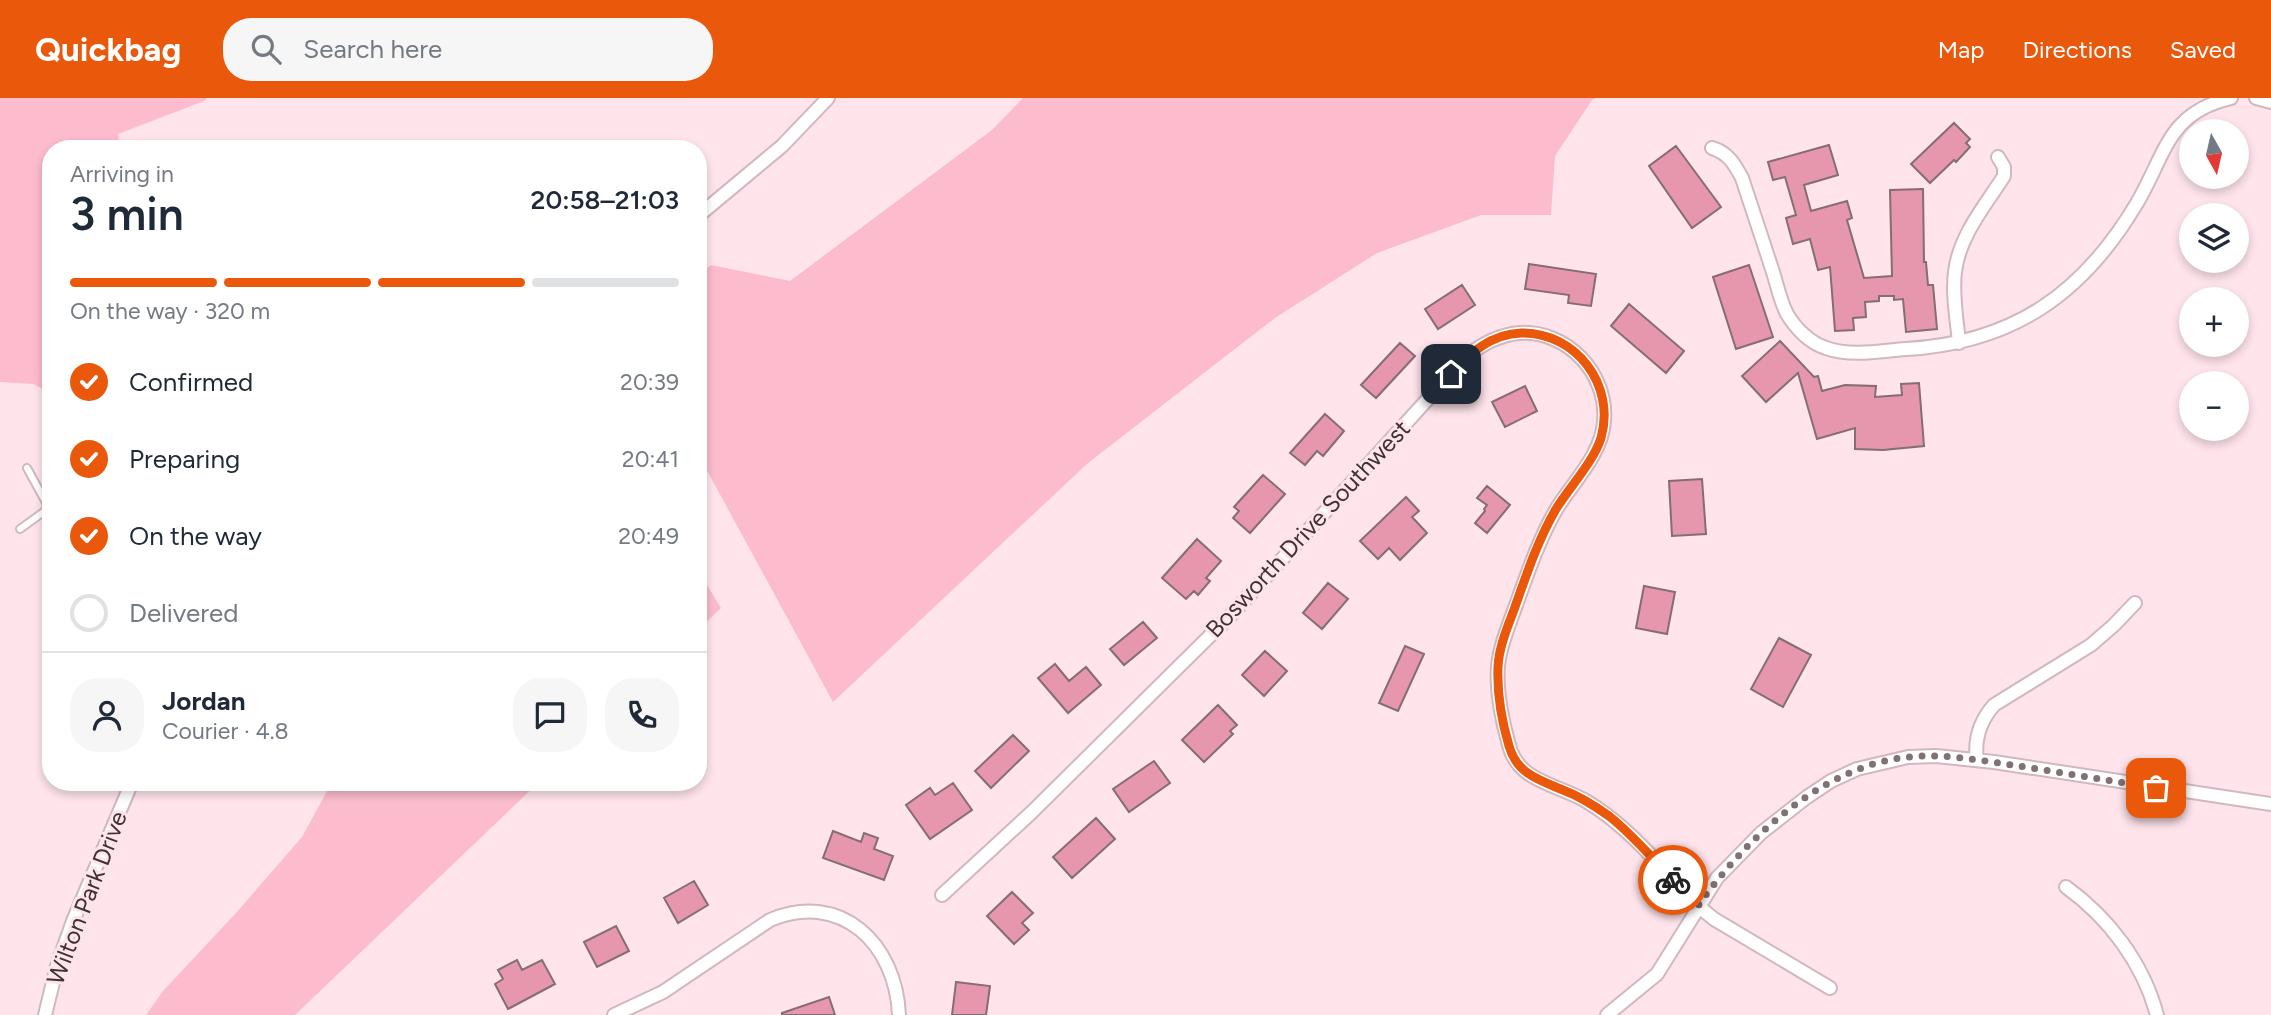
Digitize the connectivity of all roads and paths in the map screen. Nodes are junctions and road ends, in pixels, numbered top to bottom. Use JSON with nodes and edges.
{"nodes":[{"id":1,"x":828,"y":98,"type":"edge"},
{"id":2,"x":2231,"y":98,"type":"edge"},
{"id":3,"x":2256,"y":98,"type":"edge"},
{"id":4,"x":2271,"y":102,"type":"edge"},
{"id":5,"x":1712,"y":148,"type":"dead end"},
{"id":6,"x":1998,"y":157,"type":"dead end"},
{"id":7,"x":707,"y":208,"type":"edge"},
{"id":8,"x":1959,"y":343,"type":"junction"},
{"id":9,"x":27,"y":468,"type":"dead end"},
{"id":10,"x":42,"y":494,"type":"edge"},
{"id":11,"x":42,"y":514,"type":"edge"},
{"id":12,"x":20,"y":529,"type":"dead end"},
{"id":13,"x":2134,"y":603,"type":"dead end"},
{"id":14,"x":1977,"y":760,"type":"junction"},
{"id":15,"x":128,"y":791,"type":"edge"},
{"id":16,"x":2271,"y":804,"type":"edge"},
{"id":17,"x":2066,"y":887,"type":"dead end"},
{"id":18,"x":942,"y":895,"type":"dead end"},
{"id":19,"x":1698,"y":906,"type":"junction"},
{"id":20,"x":1830,"y":988,"type":"dead end"},
{"id":21,"x":45,"y":1015,"type":"edge"},
{"id":22,"x":614,"y":1015,"type":"edge"},
{"id":23,"x":899,"y":1015,"type":"edge"},
{"id":24,"x":1607,"y":1015,"type":"edge"},
{"id":25,"x":2157,"y":1015,"type":"edge"}],
"edges":[{"from":1,"to":7,"type":"street"},
{"from":2,"to":8,"type":"street"},
{"from":3,"to":4,"type":"street"},
{"from":5,"to":8,"type":"street"},
{"from":6,"to":8,"type":"street"},
{"from":9,"to":10,"type":"lane"},
{"from":11,"to":12,"type":"lane"},
{"from":13,"to":14,"type":"street"},
{"from":14,"to":16,"type":"street"},
{"from":14,"to":19,"type":"street"},
{"from":15,"to":21,"type":"street","name":"Wilton Park Drive"},
{"from":17,"to":25,"type":"street"},
{"from":18,"to":19,"type":"street","name":"Bosworth Drive Southwest"},
{"from":19,"to":20,"type":"street","name":"Bosworth Drive Southwest"},
{"from":19,"to":24,"type":"street"},
{"from":22,"to":23,"type":"street"}]}
